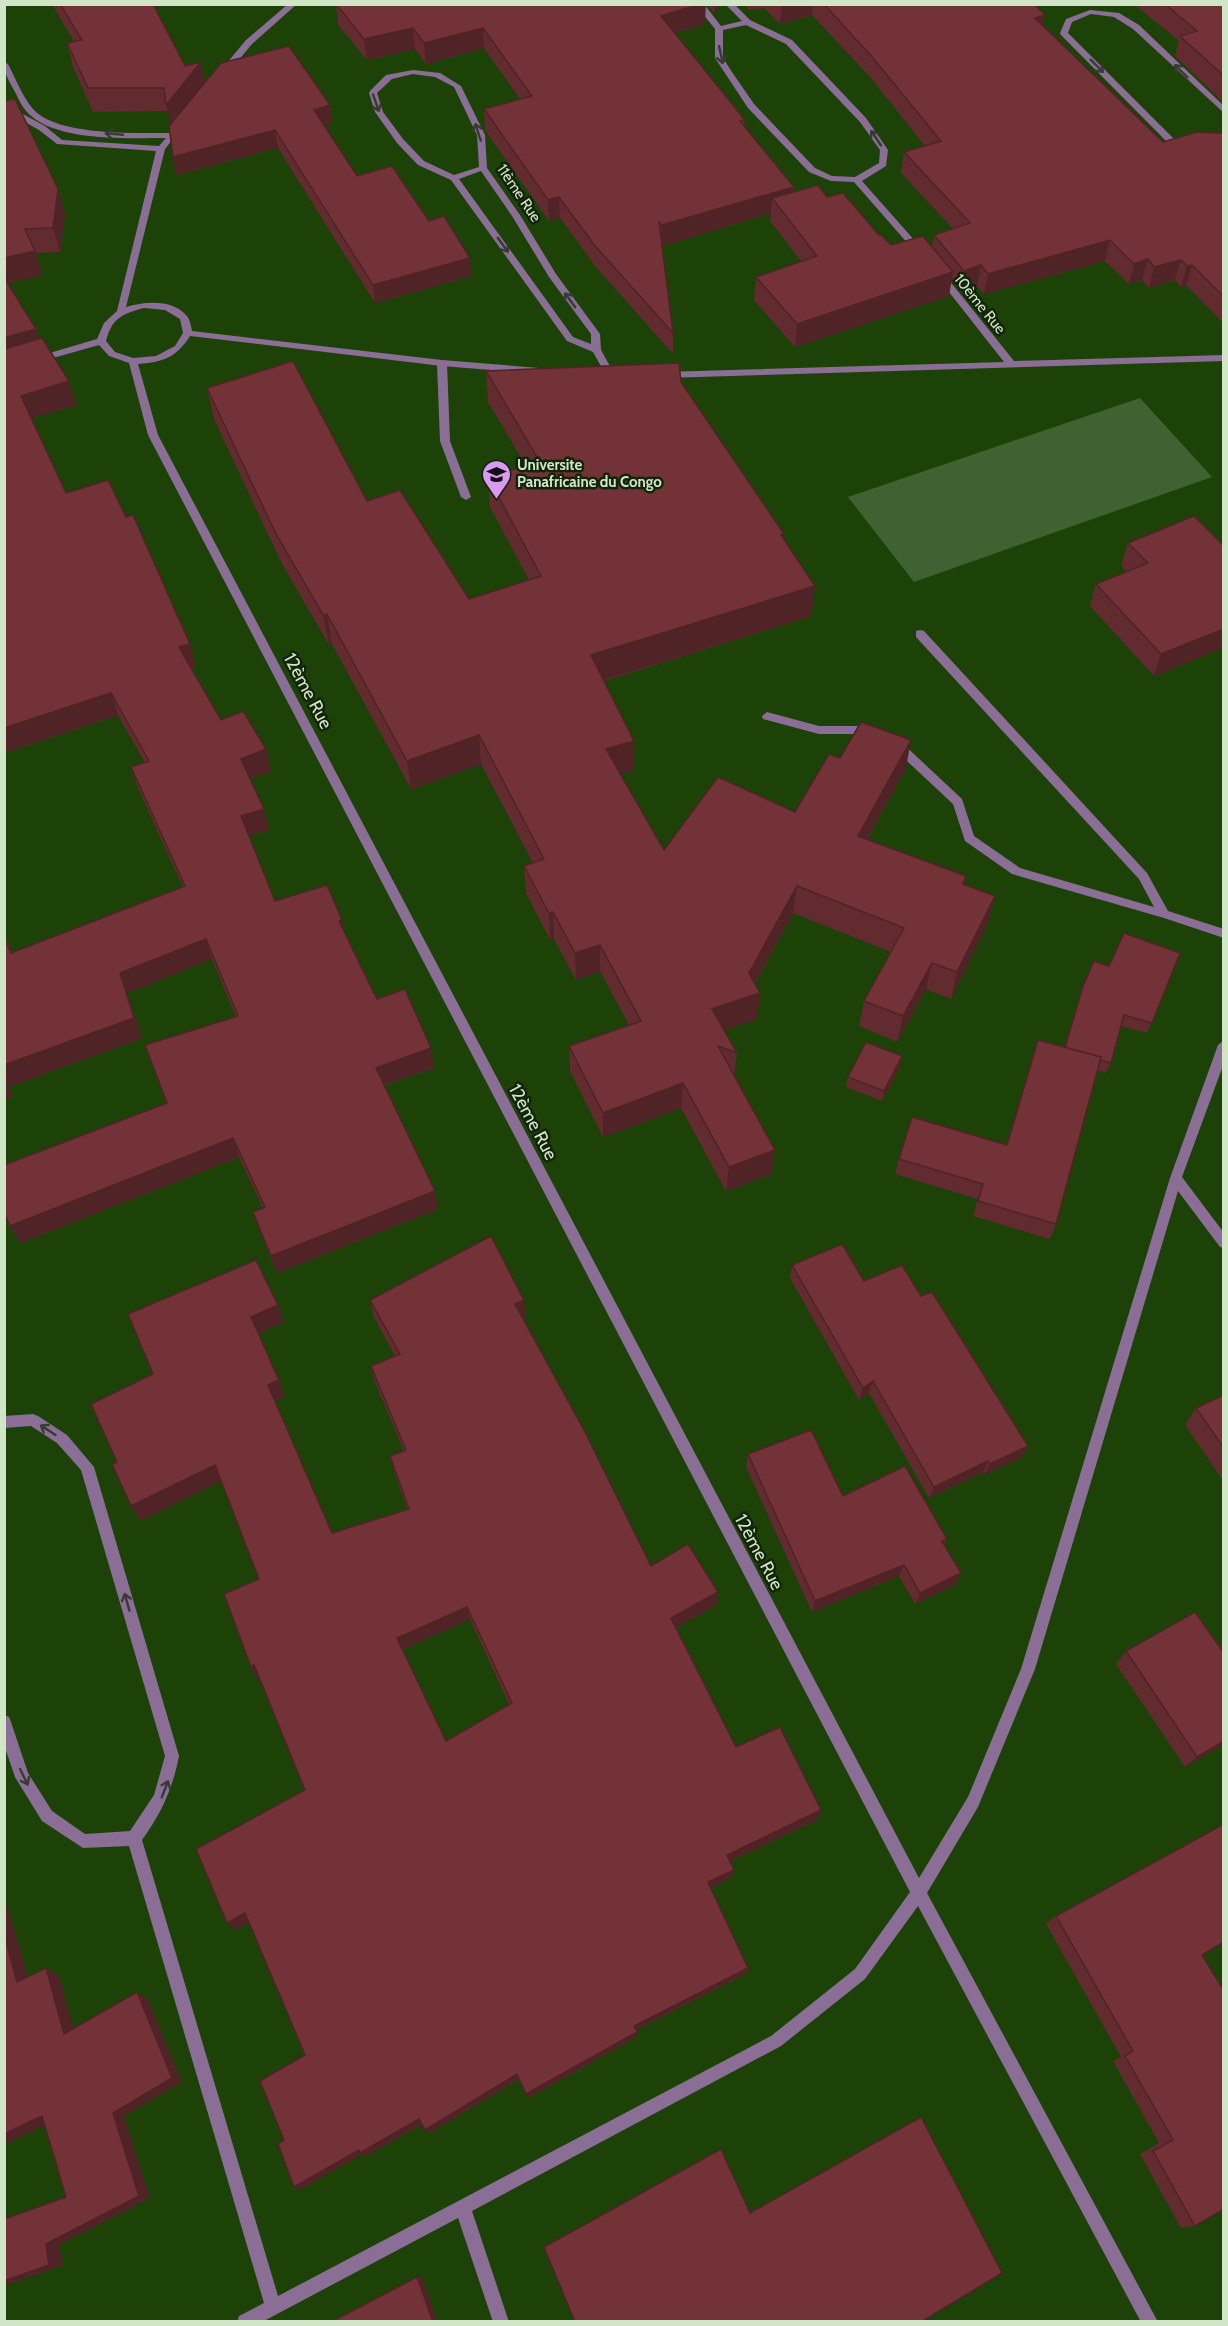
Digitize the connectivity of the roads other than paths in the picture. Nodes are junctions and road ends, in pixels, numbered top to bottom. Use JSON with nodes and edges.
{"nodes":[{"id":1,"x":293,"y":4,"type":"edge"},
{"id":2,"x":699,"y":4,"type":"edge"},
{"id":3,"x":729,"y":4,"type":"edge"},
{"id":4,"x":1082,"y":4,"type":"edge"},
{"id":5,"x":1090,"y":12,"type":"junction"},
{"id":6,"x":747,"y":22,"type":"junction"},
{"id":7,"x":719,"y":29,"type":"junction"},
{"id":8,"x":4,"y":64,"type":"edge"},
{"id":9,"x":221,"y":75,"type":"edge"},
{"id":10,"x":4,"y":106,"type":"edge"},
{"id":11,"x":1224,"y":111,"type":"edge"},
{"id":12,"x":186,"y":118,"type":"edge"},
{"id":13,"x":172,"y":135,"type":"junction"},
{"id":14,"x":161,"y":149,"type":"junction"},
{"id":15,"x":1198,"y":149,"type":"edge"},
{"id":16,"x":483,"y":168,"type":"junction"},
{"id":17,"x":454,"y":178,"type":"junction"},
{"id":18,"x":857,"y":180,"type":"junction"},
{"id":19,"x":929,"y":263,"type":"edge"},
{"id":20,"x":937,"y":271,"type":"edge"},
{"id":21,"x":121,"y":311,"type":"junction"},
{"id":22,"x":188,"y":333,"type":"junction"},
{"id":23,"x":101,"y":341,"type":"junction"},
{"id":24,"x":596,"y":350,"type":"junction"},
{"id":25,"x":1224,"y":358,"type":"edge"},
{"id":26,"x":133,"y":361,"type":"junction"},
{"id":27,"x":26,"y":363,"type":"edge"},
{"id":28,"x":442,"y":363,"type":"junction"},
{"id":29,"x":1010,"y":363,"type":"junction"},
{"id":30,"x":555,"y":372,"type":"edge"},
{"id":31,"x":658,"y":375,"type":"edge"},
{"id":32,"x":600,"y":376,"type":"edge"},
{"id":33,"x":611,"y":377,"type":"junction"},
{"id":34,"x":623,"y":377,"type":"edge"},
{"id":35,"x":466,"y":497,"type":"dead end"},
{"id":36,"x":920,"y":634,"type":"dead end"},
{"id":37,"x":767,"y":716,"type":"dead end"},
{"id":38,"x":1164,"y":914,"type":"junction"},
{"id":39,"x":1224,"y":934,"type":"edge"},
{"id":40,"x":1224,"y":1045,"type":"edge"},
{"id":41,"x":1176,"y":1178,"type":"junction"},
{"id":42,"x":1224,"y":1243,"type":"edge"},
{"id":43,"x":4,"y":1422,"type":"edge"},
{"id":44,"x":4,"y":1722,"type":"edge"},
{"id":45,"x":134,"y":1838,"type":"junction"},
{"id":46,"x":919,"y":1892,"type":"junction"},
{"id":47,"x":463,"y":2208,"type":"junction"},
{"id":48,"x":273,"y":2307,"type":"junction"},
{"id":49,"x":245,"y":2322,"type":"edge"},
{"id":50,"x":501,"y":2322,"type":"edge"},
{"id":51,"x":1150,"y":2322,"type":"edge"}],
"edges":[{"from":1,"to":9,"type":"street"},
{"from":2,"to":7,"type":"street"},
{"from":3,"to":6,"type":"street"},
{"from":4,"to":5,"type":"street"},
{"from":11,"to":5,"type":"street","one_way":true},
{"from":5,"to":15,"type":"street","one_way":true},
{"from":6,"to":7,"type":"street"},
{"from":18,"to":6,"type":"street","one_way":true},
{"from":7,"to":18,"type":"street","one_way":true},
{"from":13,"to":8,"type":"street","one_way":true},
{"from":10,"to":14,"type":"street"},
{"from":12,"to":13,"type":"street"},
{"from":13,"to":14,"type":"street"},
{"from":14,"to":21,"type":"street"},
{"from":16,"to":17,"type":"street"},
{"from":16,"to":17,"type":"street","name":"11ème Rue","one_way":true},
{"from":24,"to":16,"type":"street","name":"11ème Rue","one_way":true},
{"from":17,"to":24,"type":"street","one_way":true},
{"from":18,"to":19,"type":"street"},
{"from":20,"to":29,"type":"street","name":"10ème Rue"},
{"from":21,"to":22,"type":"street"},
{"from":21,"to":23,"type":"street"},
{"from":22,"to":26,"type":"street"},
{"from":22,"to":28,"type":"street"},
{"from":23,"to":26,"type":"street"},
{"from":23,"to":27,"type":"street"},
{"from":24,"to":33,"type":"street","name":"11ème Rue"},
{"from":25,"to":29,"type":"street"},
{"from":26,"to":46,"type":"street","name":"12ème Rue"},
{"from":28,"to":30,"type":"street"},
{"from":28,"to":35,"type":"street"},
{"from":29,"to":31,"type":"street"},
{"from":32,"to":33,"type":"street"},
{"from":33,"to":34,"type":"street"},
{"from":36,"to":38,"type":"street"},
{"from":37,"to":38,"type":"street"},
{"from":38,"to":39,"type":"street"},
{"from":40,"to":41,"type":"street"},
{"from":41,"to":42,"type":"street"},
{"from":41,"to":46,"type":"street"},
{"from":45,"to":43,"type":"street","one_way":true},
{"from":44,"to":45,"type":"street","one_way":true},
{"from":45,"to":48,"type":"street"},
{"from":46,"to":47,"type":"street"},
{"from":46,"to":51,"type":"street","name":"12ème Rue"},
{"from":47,"to":48,"type":"street"},
{"from":47,"to":50,"type":"street"},
{"from":48,"to":49,"type":"street"}]}
